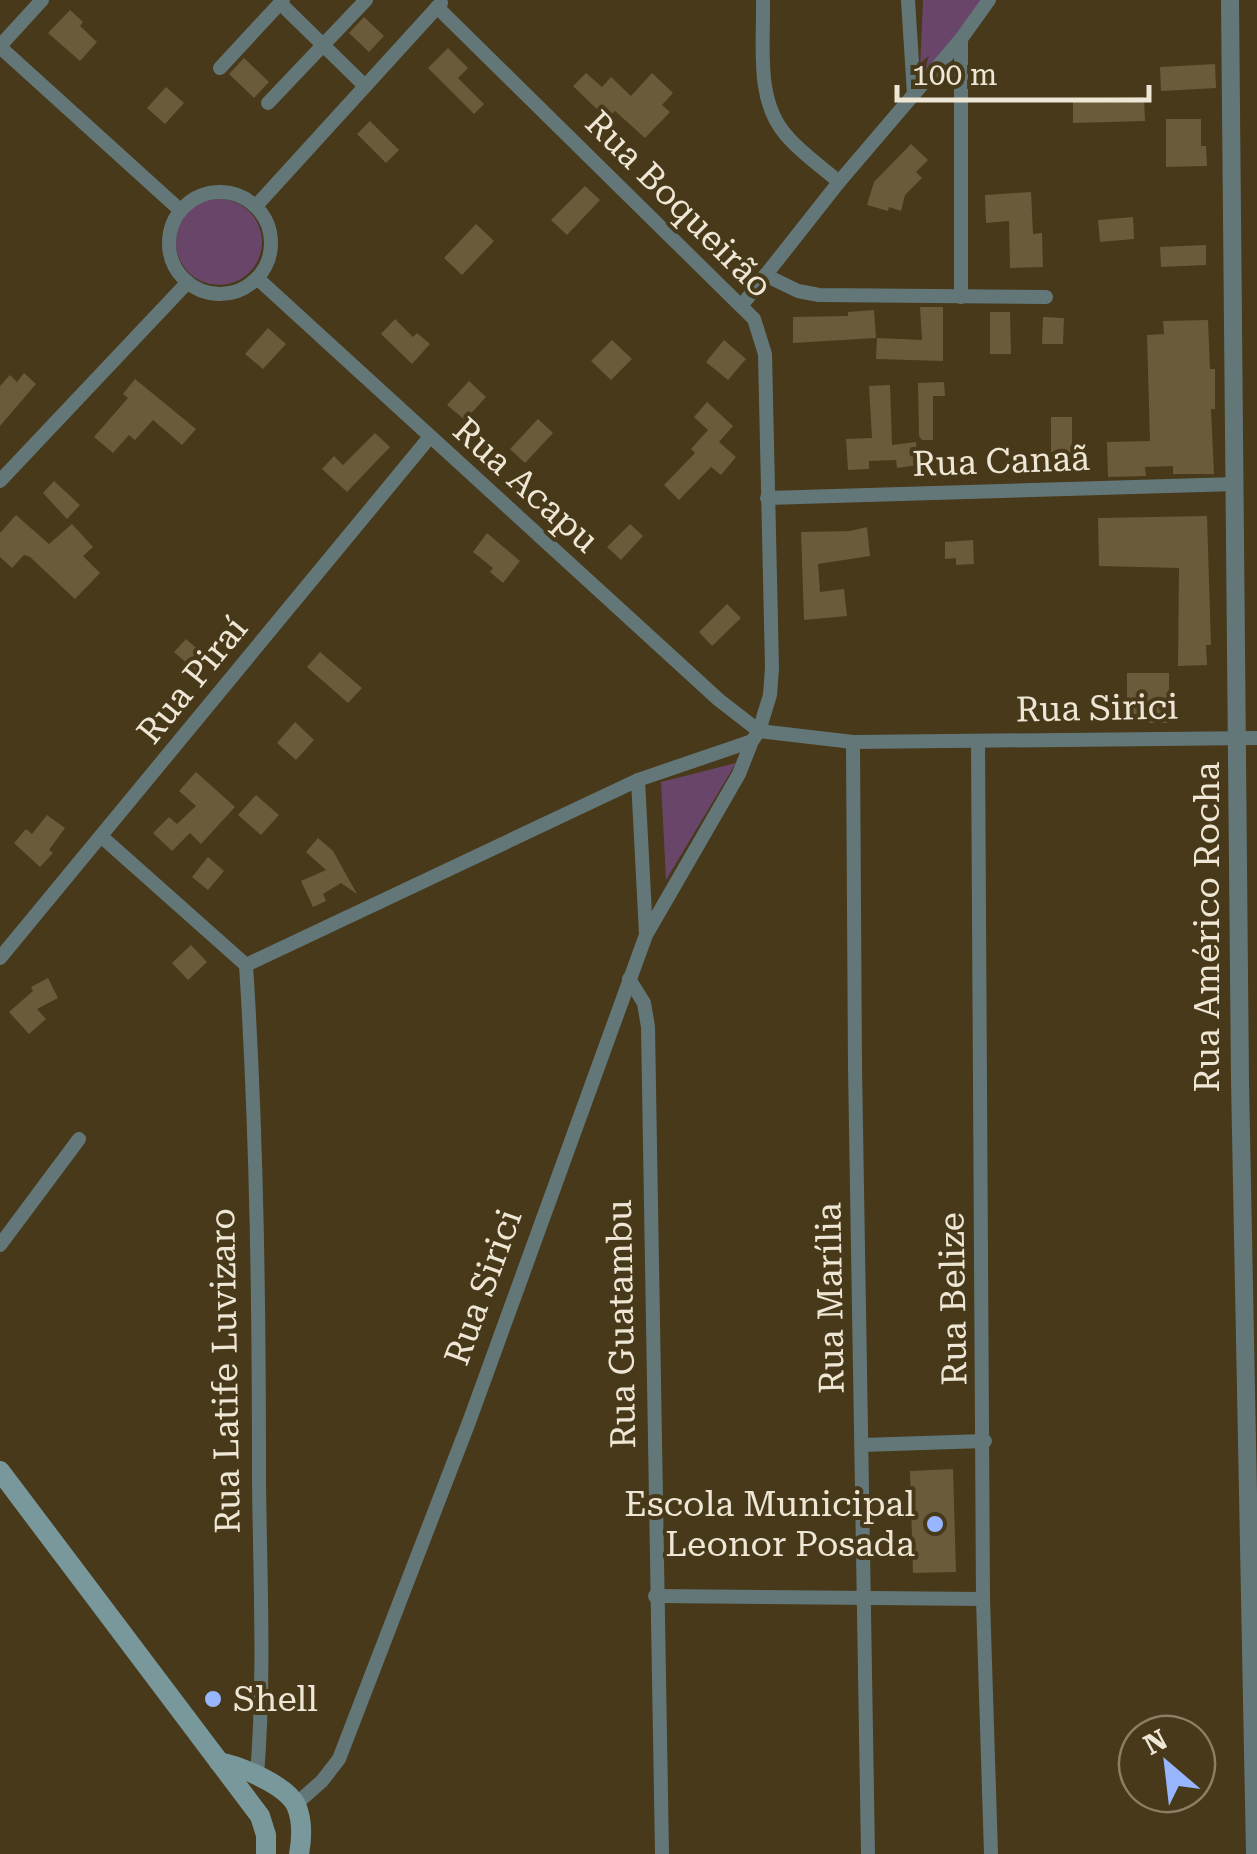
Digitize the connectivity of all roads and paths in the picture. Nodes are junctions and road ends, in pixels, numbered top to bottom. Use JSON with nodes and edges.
{"nodes":[{"id":1,"x":42,"y":0,"type":"edge"},
{"id":2,"x":366,"y":0,"type":"edge"},
{"id":3,"x":763,"y":0,"type":"edge"},
{"id":4,"x":908,"y":0,"type":"edge"},
{"id":5,"x":990,"y":0,"type":"edge"},
{"id":6,"x":1230,"y":0,"type":"edge"},
{"id":7,"x":281,"y":2,"type":"edge"},
{"id":8,"x":440,"y":4,"type":"edge"},
{"id":9,"x":961,"y":39,"type":"junction"},
{"id":10,"x":323,"y":46,"type":"junction"},
{"id":11,"x":0,"y":47,"type":"edge"},
{"id":12,"x":220,"y":68,"type":"dead end"},
{"id":13,"x":365,"y":86,"type":"junction"},
{"id":14,"x":914,"y":94,"type":"junction"},
{"id":15,"x":268,"y":103,"type":"dead end"},
{"id":16,"x":839,"y":182,"type":"junction"},
{"id":17,"x":256,"y":206,"type":"junction"},
{"id":18,"x":180,"y":210,"type":"junction"},
{"id":19,"x":765,"y":276,"type":"junction"},
{"id":20,"x":256,"y":278,"type":"junction"},
{"id":21,"x":187,"y":283,"type":"junction"},
{"id":22,"x":961,"y":297,"type":"junction"},
{"id":23,"x":1046,"y":297,"type":"dead end"},
{"id":24,"x":742,"y":305,"type":"junction"},
{"id":25,"x":429,"y":438,"type":"junction"},
{"id":26,"x":0,"y":481,"type":"edge"},
{"id":27,"x":1236,"y":484,"type":"junction"},
{"id":28,"x":768,"y":498,"type":"junction"},
{"id":29,"x":756,"y":736,"type":"junction"},
{"id":30,"x":1248,"y":738,"type":"edge"},
{"id":31,"x":854,"y":742,"type":"junction"},
{"id":32,"x":978,"y":742,"type":"junction"},
{"id":33,"x":638,"y":780,"type":"junction"},
{"id":34,"x":102,"y":837,"type":"junction"},
{"id":35,"x":646,"y":934,"type":"junction"},
{"id":36,"x":0,"y":958,"type":"edge"},
{"id":37,"x":246,"y":966,"type":"junction"},
{"id":38,"x":629,"y":978,"type":"junction"},
{"id":39,"x":79,"y":1138,"type":"dead end"},
{"id":40,"x":0,"y":1245,"type":"edge"},
{"id":41,"x":985,"y":1441,"type":"junction"},
{"id":42,"x":862,"y":1445,"type":"junction"},
{"id":43,"x":0,"y":1471,"type":"edge"},
{"id":44,"x":656,"y":1596,"type":"junction"},
{"id":45,"x":866,"y":1598,"type":"junction"},
{"id":46,"x":983,"y":1599,"type":"junction"},
{"id":47,"x":218,"y":1762,"type":"junction"},
{"id":48,"x":257,"y":1775,"type":"junction"},
{"id":49,"x":296,"y":1804,"type":"junction"},
{"id":50,"x":266,"y":1854,"type":"edge"},
{"id":51,"x":299,"y":1854,"type":"edge"},
{"id":52,"x":662,"y":1854,"type":"edge"},
{"id":53,"x":868,"y":1854,"type":"edge"},
{"id":54,"x":991,"y":1854,"type":"edge"},
{"id":55,"x":1255,"y":1854,"type":"edge"}],
"edges":[{"from":1,"to":11,"type":"street"},
{"from":2,"to":10,"type":"street"},
{"from":3,"to":16,"type":"street"},
{"from":4,"to":14,"type":"street"},
{"from":5,"to":9,"type":"street"},
{"from":6,"to":27,"type":"street","name":"Rua Américo Rocha"},
{"from":7,"to":10,"type":"street"},
{"from":7,"to":12,"type":"street"},
{"from":8,"to":13,"type":"street"},
{"from":8,"to":24,"type":"street","name":"Rua Boqueirão"},
{"from":9,"to":14,"type":"street"},
{"from":9,"to":22,"type":"street"},
{"from":10,"to":13,"type":"street"},
{"from":10,"to":15,"type":"street"},
{"from":11,"to":18,"type":"street"},
{"from":13,"to":17,"type":"street"},
{"from":14,"to":16,"type":"street"},
{"from":16,"to":19,"type":"street"},
{"from":17,"to":18,"type":"street"},
{"from":17,"to":20,"type":"street"},
{"from":18,"to":21,"type":"street"},
{"from":19,"to":22,"type":"street"},
{"from":19,"to":24,"type":"street"},
{"from":20,"to":21,"type":"street"},
{"from":20,"to":25,"type":"street","name":"Rua Acapu"},
{"from":21,"to":26,"type":"street"},
{"from":22,"to":23,"type":"street"},
{"from":24,"to":28,"type":"street","name":"Rua Boqueirão"},
{"from":25,"to":29,"type":"street","name":"Rua Acapu"},
{"from":25,"to":34,"type":"street","name":"Rua Piraí"},
{"from":27,"to":28,"type":"street","name":"Rua Canaã"},
{"from":27,"to":30,"type":"street","name":"Rua Américo Rocha"},
{"from":28,"to":29,"type":"street","name":"Rua Boqueirão"},
{"from":29,"to":31,"type":"street","name":"Rua Sirici"},
{"from":29,"to":33,"type":"street"},
{"from":29,"to":35,"type":"street","name":"Rua Sirici"},
{"from":30,"to":32,"type":"street","name":"Rua Sirici"},
{"from":30,"to":55,"type":"street","name":"Rua Américo Rocha"},
{"from":31,"to":32,"type":"street","name":"Rua Sirici"},
{"from":31,"to":42,"type":"street","name":"Rua Marília"},
{"from":32,"to":41,"type":"street","name":"Rua Belize"},
{"from":33,"to":35,"type":"street"},
{"from":33,"to":37,"type":"street"},
{"from":34,"to":36,"type":"street","name":"Rua Piraí"},
{"from":34,"to":37,"type":"street"},
{"from":35,"to":38,"type":"street","name":"Rua Sirici"},
{"from":37,"to":48,"type":"street","name":"Rua Latife Luvizaro"},
{"from":38,"to":44,"type":"street","name":"Rua Guatambu"},
{"from":38,"to":49,"type":"street","name":"Rua Sirici"},
{"from":39,"to":40,"type":"street"},
{"from":41,"to":42,"type":"street"},
{"from":41,"to":46,"type":"street","name":"Rua Belize"},
{"from":42,"to":45,"type":"street","name":"Rua Marília"},
{"from":43,"to":47,"type":"main road"},
{"from":44,"to":45,"type":"street"},
{"from":44,"to":52,"type":"street","name":"Rua Guatambu"},
{"from":45,"to":46,"type":"street"},
{"from":45,"to":53,"type":"street","name":"Rua Marília"},
{"from":46,"to":54,"type":"street","name":"Rua Belize"},
{"from":47,"to":48,"type":"main road"},
{"from":47,"to":50,"type":"main road"},
{"from":48,"to":49,"type":"main road"},
{"from":49,"to":51,"type":"main road"}]}
